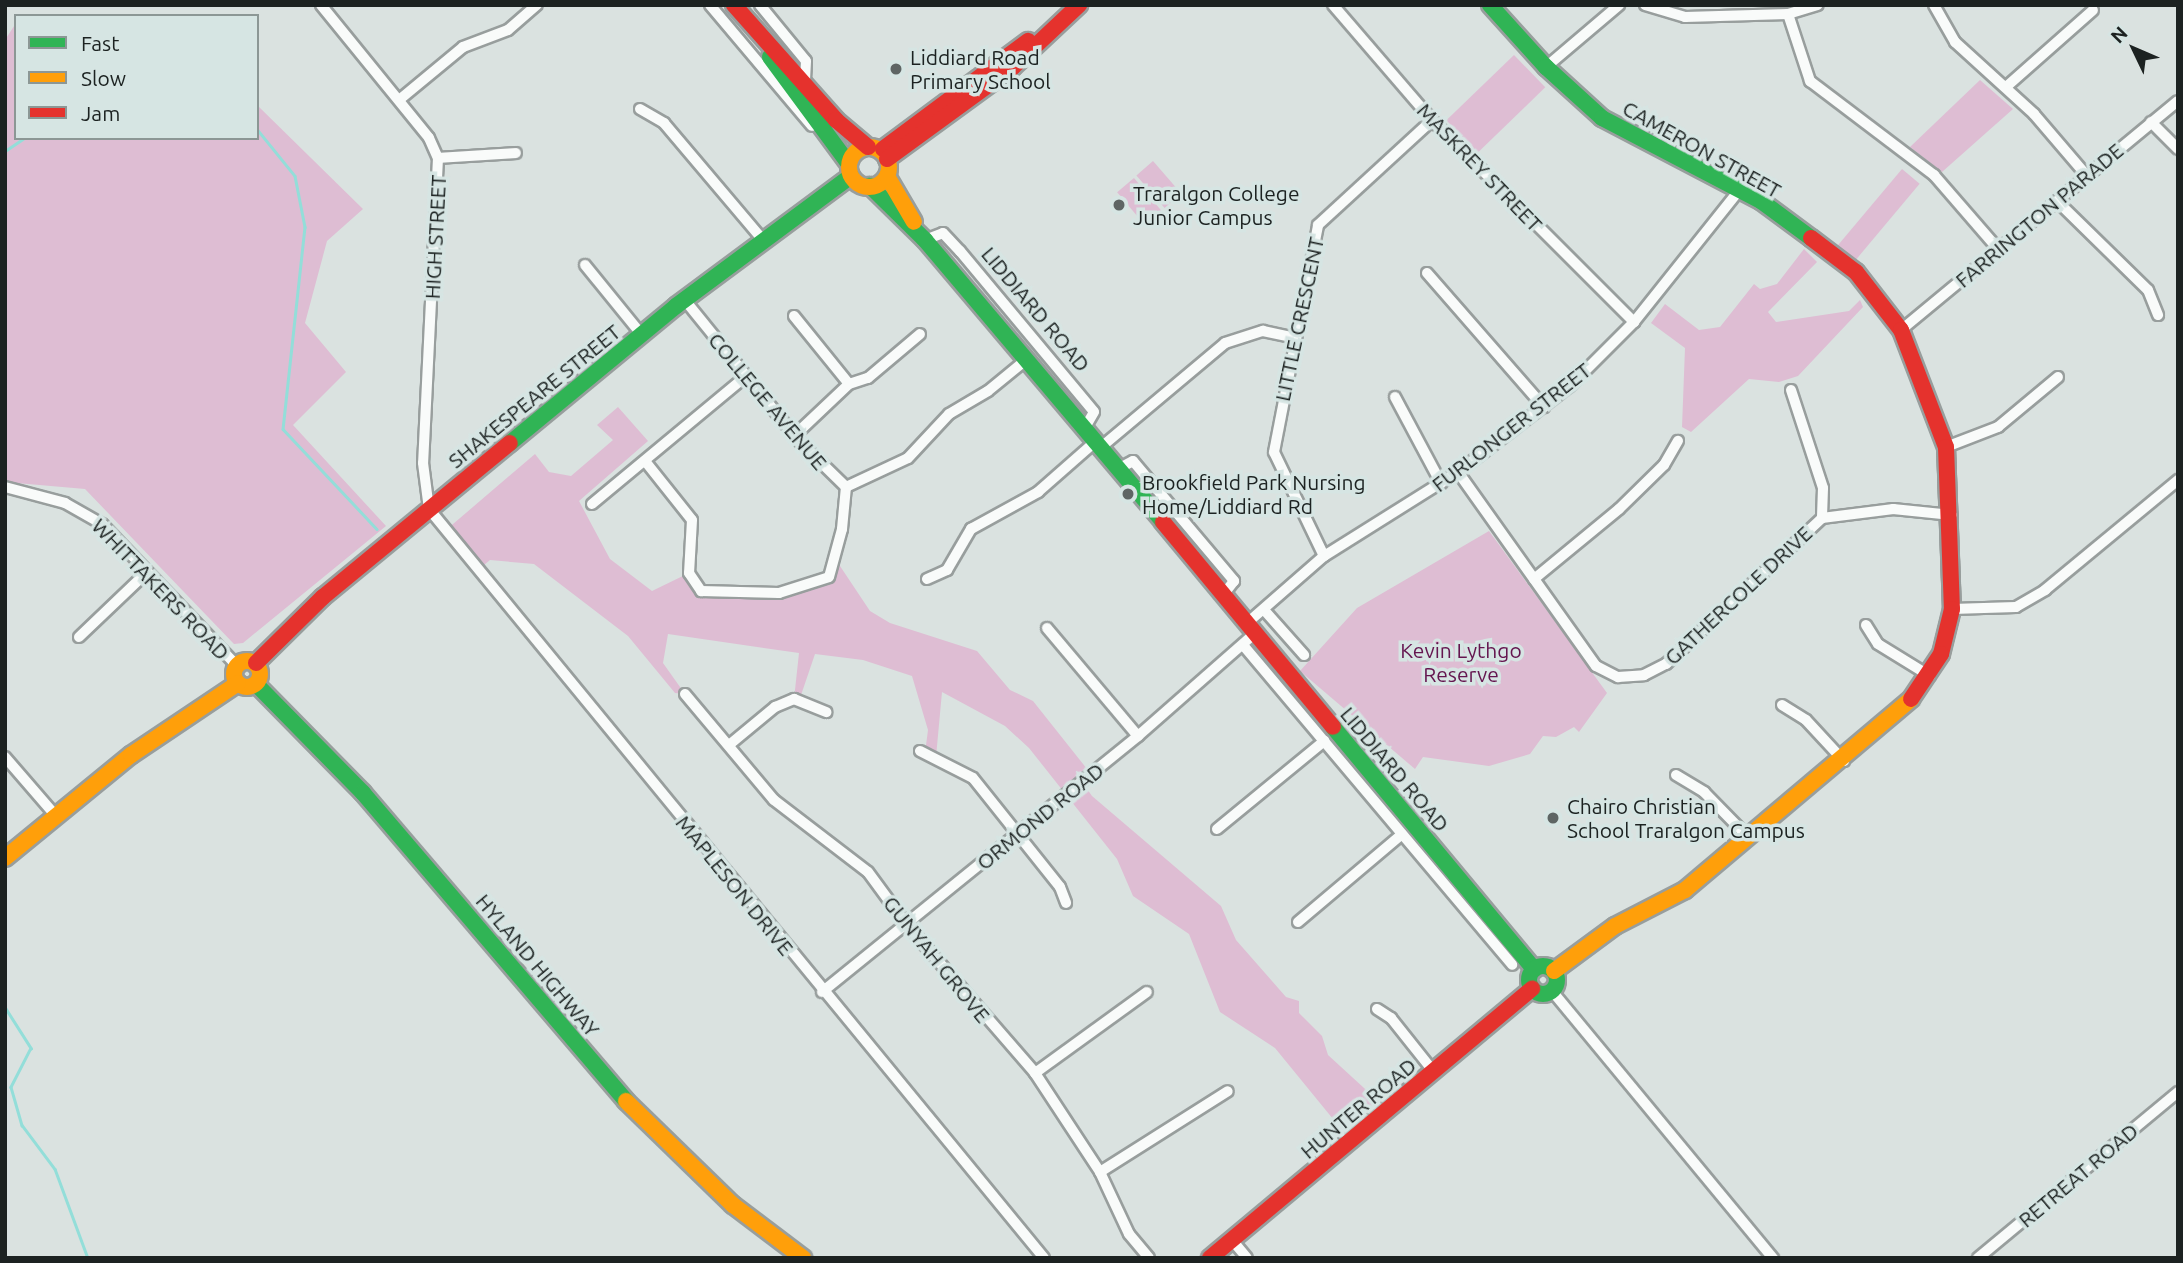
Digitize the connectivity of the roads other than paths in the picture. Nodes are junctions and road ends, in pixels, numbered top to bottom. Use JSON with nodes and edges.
{"nodes":[{"id":1,"x":321,"y":5,"type":"edge"},
{"id":2,"x":537,"y":5,"type":"edge"},
{"id":3,"x":710,"y":5,"type":"edge"},
{"id":4,"x":734,"y":5,"type":"edge"},
{"id":5,"x":760,"y":5,"type":"edge"},
{"id":6,"x":1078,"y":5,"type":"edge"},
{"id":7,"x":1333,"y":5,"type":"edge"},
{"id":8,"x":1490,"y":5,"type":"edge"},
{"id":9,"x":1619,"y":5,"type":"edge"},
{"id":10,"x":1645,"y":5,"type":"edge"},
{"id":11,"x":1818,"y":5,"type":"edge"},
{"id":12,"x":1934,"y":5,"type":"edge"},
{"id":13,"x":2093,"y":10,"type":"dead end"},
{"id":14,"x":1788,"y":14,"type":"junction"},
{"id":15,"x":746,"y":19,"type":"junction"},
{"id":16,"x":1546,"y":67,"type":"junction"},
{"id":17,"x":805,"y":82,"type":"junction"},
{"id":18,"x":2006,"y":88,"type":"junction"},
{"id":19,"x":399,"y":100,"type":"junction"},
{"id":20,"x":2178,"y":101,"type":"edge"},
{"id":21,"x":640,"y":109,"type":"dead end"},
{"id":22,"x":1432,"y":120,"type":"junction"},
{"id":23,"x":2151,"y":122,"type":"junction"},
{"id":24,"x":817,"y":132,"type":"dead end"},
{"id":25,"x":2178,"y":149,"type":"edge"},
{"id":26,"x":879,"y":152,"type":"junction"},
{"id":27,"x":516,"y":153,"type":"dead end"},
{"id":28,"x":438,"y":158,"type":"junction"},
{"id":29,"x":850,"y":170,"type":"junction"},
{"id":30,"x":887,"y":176,"type":"junction"},
{"id":31,"x":2087,"y":176,"type":"junction"},
{"id":32,"x":870,"y":186,"type":"junction"},
{"id":33,"x":1740,"y":189,"type":"junction"},
{"id":34,"x":2057,"y":201,"type":"junction"},
{"id":35,"x":762,"y":239,"type":"junction"},
{"id":36,"x":925,"y":240,"type":"junction"},
{"id":37,"x":1998,"y":249,"type":"junction"},
{"id":38,"x":585,"y":265,"type":"dead end"},
{"id":39,"x":1427,"y":273,"type":"dead end"},
{"id":40,"x":684,"y":299,"type":"junction"},
{"id":41,"x":2158,"y":315,"type":"dead end"},
{"id":42,"x":794,"y":316,"type":"dead end"},
{"id":43,"x":1634,"y":322,"type":"junction"},
{"id":44,"x":1901,"y":330,"type":"junction"},
{"id":45,"x":641,"y":334,"type":"junction"},
{"id":46,"x":920,"y":334,"type":"dead end"},
{"id":47,"x":1295,"y":338,"type":"junction"},
{"id":48,"x":1027,"y":359,"type":"junction"},
{"id":49,"x":746,"y":376,"type":"junction"},
{"id":50,"x":2058,"y":377,"type":"dead end"},
{"id":51,"x":849,"y":384,"type":"junction"},
{"id":52,"x":1791,"y":390,"type":"dead end"},
{"id":53,"x":1395,"y":397,"type":"dead end"},
{"id":54,"x":1544,"y":407,"type":"junction"},
{"id":55,"x":1084,"y":429,"type":"junction"},
{"id":56,"x":794,"y":435,"type":"junction"},
{"id":57,"x":1678,"y":441,"type":"dead end"},
{"id":58,"x":1098,"y":445,"type":"junction"},
{"id":59,"x":1946,"y":447,"type":"junction"},
{"id":60,"x":645,"y":461,"type":"junction"},
{"id":61,"x":1458,"y":472,"type":"junction"},
{"id":62,"x":2178,"y":480,"type":"edge"},
{"id":63,"x":1441,"y":484,"type":"junction"},
{"id":64,"x":5,"y":487,"type":"edge"},
{"id":65,"x":846,"y":487,"type":"junction"},
{"id":66,"x":592,"y":504,"type":"dead end"},
{"id":67,"x":429,"y":509,"type":"junction"},
{"id":68,"x":1952,"y":514,"type":"junction"},
{"id":69,"x":1822,"y":518,"type":"junction"},
{"id":70,"x":1324,"y":556,"type":"junction"},
{"id":71,"x":147,"y":572,"type":"junction"},
{"id":72,"x":927,"y":579,"type":"dead end"},
{"id":73,"x":1534,"y":579,"type":"junction"},
{"id":74,"x":1952,"y":609,"type":"junction"},
{"id":75,"x":1265,"y":611,"type":"junction"},
{"id":76,"x":1866,"y":625,"type":"dead end"},
{"id":77,"x":1047,"y":628,"type":"dead end"},
{"id":78,"x":1248,"y":635,"type":"junction"},
{"id":79,"x":79,"y":637,"type":"dead end"},
{"id":80,"x":1304,"y":655,"type":"dead end"},
{"id":81,"x":256,"y":663,"type":"junction"},
{"id":82,"x":237,"y":666,"type":"junction"},
{"id":83,"x":1930,"y":676,"type":"junction"},
{"id":84,"x":238,"y":683,"type":"junction"},
{"id":85,"x":256,"y":684,"type":"junction"},
{"id":86,"x":685,"y":694,"type":"dead end"},
{"id":87,"x":1782,"y":705,"type":"dead end"},
{"id":88,"x":827,"y":712,"type":"dead end"},
{"id":89,"x":1138,"y":736,"type":"junction"},
{"id":90,"x":1324,"y":741,"type":"junction"},
{"id":91,"x":729,"y":745,"type":"junction"},
{"id":92,"x":920,"y":751,"type":"dead end"},
{"id":93,"x":5,"y":757,"type":"edge"},
{"id":94,"x":1844,"y":761,"type":"junction"},
{"id":95,"x":1676,"y":775,"type":"dead end"},
{"id":96,"x":56,"y":816,"type":"junction"},
{"id":97,"x":1217,"y":829,"type":"dead end"},
{"id":98,"x":1019,"y":833,"type":"junction"},
{"id":99,"x":1402,"y":834,"type":"junction"},
{"id":100,"x":1749,"y":838,"type":"junction"},
{"id":101,"x":5,"y":858,"type":"edge"},
{"id":102,"x":1066,"y":903,"type":"dead end"},
{"id":103,"x":1298,"y":922,"type":"dead end"},
{"id":104,"x":907,"y":925,"type":"junction"},
{"id":105,"x":1512,"y":965,"type":"dead end"},
{"id":106,"x":1534,"y":969,"type":"junction"},
{"id":107,"x":1554,"y":971,"type":"junction"},
{"id":108,"x":1531,"y":989,"type":"junction"},
{"id":109,"x":1552,"y":991,"type":"junction"},
{"id":110,"x":822,"y":992,"type":"junction"},
{"id":111,"x":1147,"y":992,"type":"dead end"},
{"id":112,"x":1377,"y":1009,"type":"dead end"},
{"id":113,"x":1434,"y":1072,"type":"junction"},
{"id":114,"x":1035,"y":1073,"type":"junction"},
{"id":115,"x":1227,"y":1091,"type":"dead end"},
{"id":116,"x":2178,"y":1092,"type":"edge"},
{"id":117,"x":1100,"y":1172,"type":"junction"},
{"id":118,"x":1233,"y":1240,"type":"junction"},
{"id":119,"x":803,"y":1258,"type":"edge"},
{"id":120,"x":1044,"y":1258,"type":"edge"},
{"id":121,"x":1149,"y":1258,"type":"edge"},
{"id":122,"x":1210,"y":1258,"type":"edge"},
{"id":123,"x":1247,"y":1258,"type":"edge"},
{"id":124,"x":1773,"y":1258,"type":"edge"},
{"id":125,"x":1978,"y":1258,"type":"edge"}],
"edges":[{"from":1,"to":19,"type":"street","name":"HIGH STREET"},
{"from":2,"to":19,"type":"street"},
{"from":3,"to":24,"type":"street"},
{"from":4,"to":15,"type":"street"},
{"from":5,"to":17,"type":"street"},
{"from":6,"to":26,"type":"street"},
{"from":7,"to":22,"type":"street","name":"MASKREY STREET"},
{"from":8,"to":16,"type":"street","name":"CAMERON STREET"},
{"from":9,"to":16,"type":"street"},
{"from":10,"to":14,"type":"street"},
{"from":11,"to":14,"type":"street"},
{"from":12,"to":18,"type":"street"},
{"from":13,"to":18,"type":"street"},
{"from":14,"to":37,"type":"street"},
{"from":15,"to":17,"type":"street"},
{"from":15,"to":29,"type":"street"},
{"from":16,"to":33,"type":"street","name":"CAMERON STREET"},
{"from":17,"to":26,"type":"street"},
{"from":18,"to":31,"type":"street"},
{"from":19,"to":28,"type":"street","name":"HIGH STREET"},
{"from":20,"to":23,"type":"street","name":"FARRINGTON PARADE"},
{"from":21,"to":35,"type":"street"},
{"from":22,"to":43,"type":"street","name":"MASKREY STREET"},
{"from":22,"to":47,"type":"street","name":"LITTLE CRESCENT"},
{"from":23,"to":25,"type":"street"},
{"from":23,"to":31,"type":"street","name":"FARRINGTON PARADE"},
{"from":26,"to":29,"type":"street","name":"SHAKESPEARE STREET"},
{"from":26,"to":30,"type":"street"},
{"from":27,"to":28,"type":"street"},
{"from":28,"to":67,"type":"street","name":"HIGH STREET"},
{"from":29,"to":32,"type":"street","name":"LIDDIARD ROAD"},
{"from":29,"to":35,"type":"street","name":"SHAKESPEARE STREET"},
{"from":30,"to":32,"type":"street"},
{"from":30,"to":36,"type":"street","name":"LIDDIARD ROAD"},
{"from":31,"to":34,"type":"street","name":"FARRINGTON PARADE"},
{"from":32,"to":36,"type":"street","name":"LIDDIARD ROAD"},
{"from":33,"to":43,"type":"street","name":"FURLONGER STREET"},
{"from":33,"to":44,"type":"street","name":"CAMERON STREET"},
{"from":34,"to":37,"type":"street","name":"FARRINGTON PARADE"},
{"from":34,"to":41,"type":"street"},
{"from":35,"to":40,"type":"street","name":"SHAKESPEARE STREET"},
{"from":36,"to":48,"type":"street","name":"LIDDIARD ROAD"},
{"from":36,"to":55,"type":"street","name":"LIDDIARD ROAD"},
{"from":37,"to":44,"type":"street","name":"FARRINGTON PARADE"},
{"from":38,"to":45,"type":"street"},
{"from":39,"to":54,"type":"street"},
{"from":40,"to":45,"type":"street","name":"SHAKESPEARE STREET"},
{"from":40,"to":49,"type":"street","name":"COLLEGE AVENUE"},
{"from":42,"to":51,"type":"street"},
{"from":43,"to":54,"type":"street","name":"FURLONGER STREET"},
{"from":44,"to":59,"type":"street","name":"CAMERON STREET"},
{"from":45,"to":67,"type":"street","name":"SHAKESPEARE STREET"},
{"from":46,"to":51,"type":"street"},
{"from":47,"to":58,"type":"street"},
{"from":47,"to":70,"type":"street","name":"LITTLE CRESCENT"},
{"from":48,"to":55,"type":"street","name":"LIDDIARD ROAD"},
{"from":48,"to":65,"type":"street","name":"COLLEGE AVENUE"},
{"from":49,"to":56,"type":"street","name":"COLLEGE AVENUE"},
{"from":49,"to":60,"type":"street"},
{"from":50,"to":59,"type":"street"},
{"from":51,"to":56,"type":"street"},
{"from":52,"to":69,"type":"street"},
{"from":53,"to":63,"type":"street"},
{"from":54,"to":61,"type":"street","name":"FURLONGER STREET"},
{"from":55,"to":58,"type":"street","name":"LIDDIARD ROAD"},
{"from":56,"to":65,"type":"street","name":"COLLEGE AVENUE"},
{"from":57,"to":73,"type":"street"},
{"from":58,"to":72,"type":"street"},
{"from":58,"to":78,"type":"street","name":"LIDDIARD ROAD"},
{"from":59,"to":68,"type":"street","name":"CAMERON STREET"},
{"from":60,"to":65,"type":"street"},
{"from":60,"to":66,"type":"street"},
{"from":61,"to":63,"type":"street","name":"FURLONGER STREET"},
{"from":61,"to":73,"type":"street","name":"GATHERCOLE DRIVE"},
{"from":62,"to":74,"type":"street"},
{"from":63,"to":70,"type":"street","name":"FURLONGER STREET"},
{"from":64,"to":71,"type":"street","name":"WHITTAKERS ROAD"},
{"from":67,"to":81,"type":"street","name":"SHAKESPEARE STREET"},
{"from":67,"to":110,"type":"street","name":"MAPLESON DRIVE"},
{"from":68,"to":69,"type":"street","name":"GATHERCOLE DRIVE"},
{"from":68,"to":74,"type":"street","name":"CAMERON STREET"},
{"from":69,"to":73,"type":"street","name":"GATHERCOLE DRIVE"},
{"from":70,"to":75,"type":"street","name":"FURLONGER STREET"},
{"from":71,"to":79,"type":"street"},
{"from":71,"to":82,"type":"street","name":"WHITTAKERS ROAD"},
{"from":74,"to":83,"type":"street","name":"CAMERON STREET"},
{"from":75,"to":78,"type":"street","name":"FURLONGER STREET"},
{"from":75,"to":80,"type":"street"},
{"from":76,"to":83,"type":"street"},
{"from":77,"to":89,"type":"street"},
{"from":78,"to":89,"type":"street","name":"ORMOND ROAD"},
{"from":78,"to":90,"type":"street","name":"LIDDIARD ROAD"},
{"from":78,"to":106,"type":"street","name":"LIDDIARD ROAD"},
{"from":81,"to":82,"type":"street"},
{"from":81,"to":85,"type":"street"},
{"from":82,"to":84,"type":"street"},
{"from":83,"to":94,"type":"street"},
{"from":84,"to":85,"type":"street"},
{"from":84,"to":96,"type":"street"},
{"from":85,"to":119,"type":"street","name":"HYLAND HIGHWAY"},
{"from":86,"to":91,"type":"street","name":"GUNYAH GROVE"},
{"from":87,"to":94,"type":"street"},
{"from":88,"to":91,"type":"street"},
{"from":89,"to":98,"type":"street","name":"ORMOND ROAD"},
{"from":90,"to":97,"type":"street"},
{"from":90,"to":99,"type":"street","name":"LIDDIARD ROAD"},
{"from":91,"to":104,"type":"street","name":"GUNYAH GROVE"},
{"from":92,"to":98,"type":"street"},
{"from":93,"to":96,"type":"street"},
{"from":94,"to":100,"type":"street"},
{"from":95,"to":100,"type":"street"},
{"from":96,"to":101,"type":"street"},
{"from":98,"to":102,"type":"street"},
{"from":98,"to":104,"type":"street","name":"ORMOND ROAD"},
{"from":99,"to":103,"type":"street"},
{"from":99,"to":105,"type":"street","name":"LIDDIARD ROAD"},
{"from":100,"to":107,"type":"street"},
{"from":104,"to":110,"type":"street","name":"ORMOND ROAD"},
{"from":104,"to":114,"type":"street","name":"GUNYAH GROVE"},
{"from":106,"to":107,"type":"street"},
{"from":106,"to":108,"type":"street"},
{"from":107,"to":109,"type":"street"},
{"from":108,"to":109,"type":"street"},
{"from":108,"to":113,"type":"street","name":"HUNTER ROAD"},
{"from":109,"to":124,"type":"street"},
{"from":110,"to":120,"type":"street","name":"MAPLESON DRIVE"},
{"from":111,"to":114,"type":"street"},
{"from":112,"to":113,"type":"street"},
{"from":113,"to":118,"type":"street","name":"HUNTER ROAD"},
{"from":114,"to":117,"type":"street","name":"GUNYAH GROVE"},
{"from":115,"to":117,"type":"street"},
{"from":116,"to":125,"type":"street","name":"RETREAT ROAD"},
{"from":117,"to":121,"type":"street","name":"GUNYAH GROVE"},
{"from":118,"to":122,"type":"street","name":"HUNTER ROAD"},
{"from":118,"to":123,"type":"street"}]}
